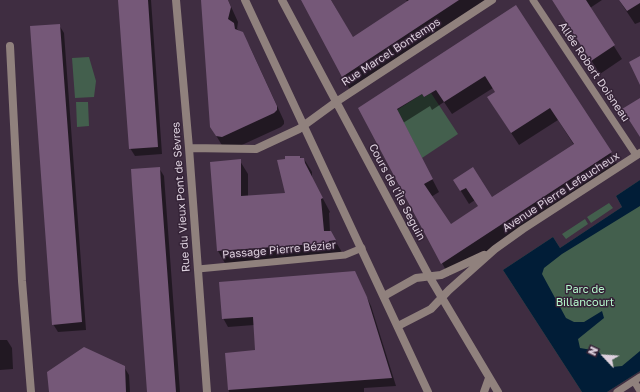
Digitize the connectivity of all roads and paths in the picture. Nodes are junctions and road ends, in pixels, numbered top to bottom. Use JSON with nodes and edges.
{"nodes":[{"id":1,"x":176,"y":0,"type":"edge"},
{"id":2,"x":245,"y":0,"type":"edge"},
{"id":3,"x":282,"y":0,"type":"edge"},
{"id":4,"x":492,"y":0,"type":"edge"},
{"id":5,"x":533,"y":0,"type":"edge"},
{"id":6,"x":10,"y":46,"type":"dead end"},
{"id":7,"x":336,"y":102,"type":"junction"},
{"id":8,"x":304,"y":125,"type":"junction"},
{"id":9,"x":189,"y":148,"type":"junction"},
{"id":10,"x":638,"y":154,"type":"edge"},
{"id":11,"x":362,"y":248,"type":"junction"},
{"id":12,"x":495,"y":249,"type":"junction"},
{"id":13,"x":198,"y":269,"type":"junction"},
{"id":14,"x":429,"y":276,"type":"junction"},
{"id":15,"x":384,"y":296,"type":"junction"},
{"id":16,"x":442,"y":298,"type":"junction"},
{"id":17,"x":398,"y":326,"type":"junction"},
{"id":18,"x":489,"y":378,"type":"junction"},
{"id":19,"x":637,"y":379,"type":"edge"},
{"id":20,"x":640,"y":391,"type":"edge"},
{"id":21,"x":31,"y":392,"type":"edge"},
{"id":22,"x":207,"y":392,"type":"edge"},
{"id":23,"x":428,"y":392,"type":"edge"},
{"id":24,"x":484,"y":392,"type":"edge"},
{"id":25,"x":498,"y":392,"type":"edge"},
{"id":26,"x":617,"y":392,"type":"edge"}],
"edges":[{"from":1,"to":9,"type":"street","name":"Rue du Vieux Pont de Sèvres"},
{"from":2,"to":8,"type":"street"},
{"from":3,"to":7,"type":"street","name":"Cours de l'Île Seguin"},
{"from":4,"to":7,"type":"street","name":"Rue Marcel Bontemps"},
{"from":5,"to":10,"type":"street","name":"Allée Robert Doisneau"},
{"from":6,"to":21,"type":"street"},
{"from":7,"to":8,"type":"street","name":"Rue Marcel Bontemps"},
{"from":7,"to":14,"type":"street","name":"Cours de l'Île Seguin"},
{"from":8,"to":9,"type":"street","name":"Rue Marcel Bontemps"},
{"from":8,"to":11,"type":"street"},
{"from":9,"to":13,"type":"street","name":"Rue du Vieux Pont de Sèvres"},
{"from":10,"to":12,"type":"street","name":"Avenue Pierre Lefaucheux"},
{"from":11,"to":13,"type":"street","name":"Passage Pierre Bézier"},
{"from":11,"to":15,"type":"street"},
{"from":12,"to":14,"type":"street","name":"Avenue Pierre Lefaucheux"},
{"from":12,"to":16,"type":"street","name":"Avenue Pierre Lefaucheux"},
{"from":13,"to":22,"type":"street","name":"Rue du Vieux Pont de Sèvres"},
{"from":14,"to":15,"type":"street","name":"Avenue Pierre Lefaucheux"},
{"from":14,"to":16,"type":"street","name":"Cours de l'Île Seguin"},
{"from":15,"to":17,"type":"street"},
{"from":16,"to":17,"type":"street","name":"Avenue Pierre Lefaucheux"},
{"from":16,"to":18,"type":"street","name":"Cours de l'Île Seguin"},
{"from":17,"to":23,"type":"street"},
{"from":18,"to":24,"type":"street"},
{"from":18,"to":25,"type":"street","name":"Cours de l'Île Seguin"},
{"from":19,"to":20,"type":"street"},
{"from":19,"to":26,"type":"street"}]}
